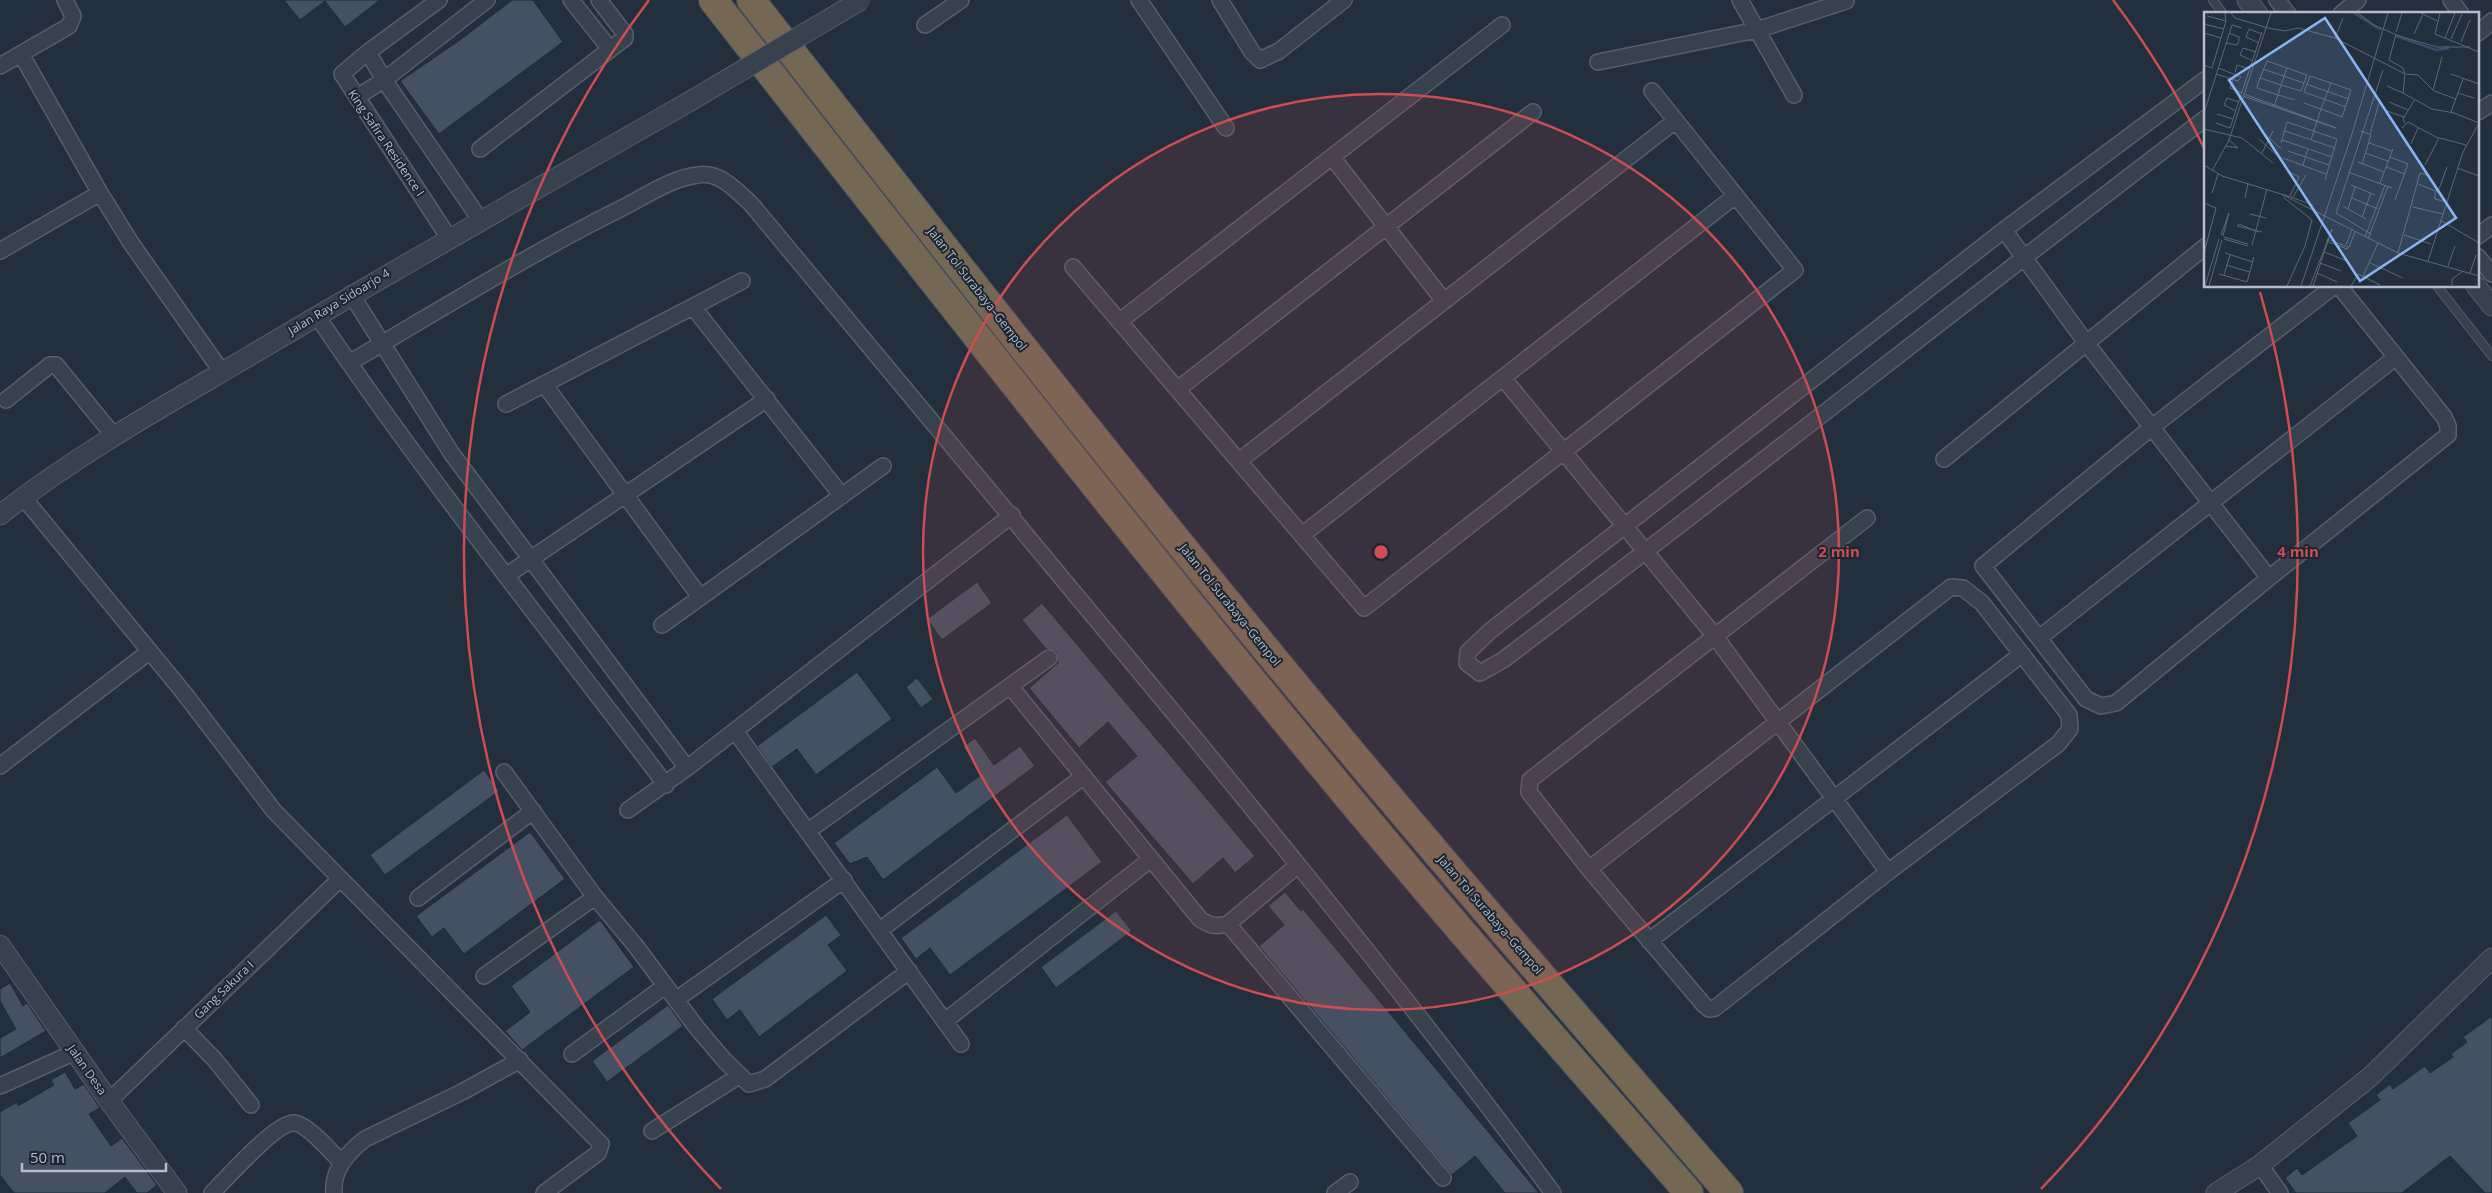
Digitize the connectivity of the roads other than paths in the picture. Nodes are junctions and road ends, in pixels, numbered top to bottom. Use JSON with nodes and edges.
{"nodes":[{"id":1,"x":65,"y":0,"type":"edge"},
{"id":2,"x":439,"y":0,"type":"edge"},
{"id":3,"x":487,"y":0,"type":"edge"},
{"id":4,"x":571,"y":0,"type":"edge"},
{"id":5,"x":599,"y":0,"type":"edge"},
{"id":6,"x":713,"y":0,"type":"edge"},
{"id":7,"x":751,"y":0,"type":"edge"},
{"id":8,"x":861,"y":0,"type":"edge"},
{"id":9,"x":961,"y":0,"type":"edge"},
{"id":10,"x":1139,"y":0,"type":"edge"},
{"id":11,"x":1220,"y":0,"type":"edge"},
{"id":12,"x":1344,"y":0,"type":"edge"},
{"id":13,"x":1740,"y":0,"type":"edge"},
{"id":14,"x":2213,"y":0,"type":"edge"},
{"id":15,"x":2247,"y":0,"type":"edge"},
{"id":16,"x":2277,"y":0,"type":"edge"},
{"id":17,"x":2358,"y":0,"type":"edge"},
{"id":18,"x":2451,"y":0,"type":"edge"},
{"id":19,"x":1846,"y":1,"type":"edge"},
{"id":20,"x":2222,"y":12,"type":"edge"},
{"id":21,"x":2256,"y":12,"type":"edge"},
{"id":22,"x":2286,"y":12,"type":"edge"},
{"id":23,"x":2343,"y":12,"type":"edge"},
{"id":24,"x":2460,"y":12,"type":"edge"},
{"id":25,"x":2492,"y":21,"type":"edge"},
{"id":26,"x":925,"y":25,"type":"dead end"},
{"id":27,"x":1502,"y":25,"type":"dead end"},
{"id":28,"x":1757,"y":30,"type":"junction"},
{"id":29,"x":2480,"y":30,"type":"edge"},
{"id":30,"x":610,"y":49,"type":"junction"},
{"id":31,"x":368,"y":52,"type":"junction"},
{"id":32,"x":21,"y":54,"type":"junction"},
{"id":33,"x":1598,"y":62,"type":"dead end"},
{"id":34,"x":0,"y":66,"type":"edge"},
{"id":35,"x":384,"y":80,"type":"junction"},
{"id":36,"x":2204,"y":80,"type":"edge"},
{"id":37,"x":1652,"y":91,"type":"dead end"},
{"id":38,"x":1794,"y":95,"type":"dead end"},
{"id":39,"x":357,"y":97,"type":"junction"},
{"id":40,"x":2492,"y":103,"type":"edge"},
{"id":41,"x":2480,"y":111,"type":"edge"},
{"id":42,"x":1532,"y":112,"type":"dead end"},
{"id":43,"x":2204,"y":120,"type":"edge"},
{"id":44,"x":1675,"y":121,"type":"junction"},
{"id":45,"x":1226,"y":128,"type":"dead end"},
{"id":46,"x":480,"y":149,"type":"dead end"},
{"id":47,"x":1332,"y":157,"type":"junction"},
{"id":48,"x":100,"y":193,"type":"junction"},
{"id":49,"x":1735,"y":196,"type":"junction"},
{"id":50,"x":481,"y":221,"type":"junction"},
{"id":51,"x":2492,"y":225,"type":"edge"},
{"id":52,"x":1386,"y":227,"type":"junction"},
{"id":53,"x":2004,"y":230,"type":"junction"},
{"id":54,"x":2480,"y":234,"type":"edge"},
{"id":55,"x":449,"y":238,"type":"junction"},
{"id":56,"x":2204,"y":248,"type":"edge"},
{"id":57,"x":0,"y":251,"type":"edge"},
{"id":58,"x":2023,"y":257,"type":"junction"},
{"id":59,"x":2480,"y":259,"type":"edge"},
{"id":60,"x":1074,"y":266,"type":"dead end"},
{"id":61,"x":2492,"y":274,"type":"edge"},
{"id":62,"x":742,"y":282,"type":"dead end"},
{"id":63,"x":2331,"y":288,"type":"edge"},
{"id":64,"x":2341,"y":288,"type":"edge"},
{"id":65,"x":2439,"y":288,"type":"edge"},
{"id":66,"x":2478,"y":288,"type":"edge"},
{"id":67,"x":351,"y":294,"type":"junction"},
{"id":68,"x":1444,"y":302,"type":"junction"},
{"id":69,"x":2492,"y":306,"type":"edge"},
{"id":70,"x":693,"y":307,"type":"junction"},
{"id":71,"x":317,"y":316,"type":"junction"},
{"id":72,"x":1120,"y":321,"type":"junction"},
{"id":73,"x":383,"y":343,"type":"junction"},
{"id":74,"x":2087,"y":344,"type":"junction"},
{"id":75,"x":2492,"y":356,"type":"edge"},
{"id":76,"x":2396,"y":358,"type":"junction"},
{"id":77,"x":349,"y":363,"type":"junction"},
{"id":78,"x":222,"y":372,"type":"junction"},
{"id":79,"x":1503,"y":378,"type":"junction"},
{"id":80,"x":544,"y":384,"type":"junction"},
{"id":81,"x":1178,"y":389,"type":"junction"},
{"id":82,"x":766,"y":399,"type":"junction"},
{"id":83,"x":6,"y":400,"type":"dead end"},
{"id":84,"x":506,"y":404,"type":"dead end"},
{"id":85,"x":2152,"y":427,"type":"junction"},
{"id":86,"x":114,"y":436,"type":"junction"},
{"id":87,"x":1563,"y":452,"type":"junction"},
{"id":88,"x":1944,"y":459,"type":"dead end"},
{"id":89,"x":1239,"y":461,"type":"junction"},
{"id":90,"x":883,"y":466,"type":"dead end"},
{"id":91,"x":627,"y":495,"type":"junction"},
{"id":92,"x":842,"y":496,"type":"junction"},
{"id":93,"x":23,"y":497,"type":"junction"},
{"id":94,"x":2210,"y":503,"type":"junction"},
{"id":95,"x":0,"y":515,"type":"edge"},
{"id":96,"x":1012,"y":515,"type":"junction"},
{"id":97,"x":1867,"y":518,"type":"dead end"},
{"id":98,"x":1625,"y":527,"type":"junction"},
{"id":99,"x":1302,"y":535,"type":"junction"},
{"id":100,"x":1646,"y":552,"type":"junction"},
{"id":101,"x":531,"y":558,"type":"junction"},
{"id":102,"x":507,"y":575,"type":"junction"},
{"id":103,"x":2269,"y":578,"type":"junction"},
{"id":104,"x":700,"y":597,"type":"junction"},
{"id":105,"x":662,"y":625,"type":"dead end"},
{"id":106,"x":1714,"y":635,"type":"junction"},
{"id":107,"x":2039,"y":638,"type":"junction"},
{"id":108,"x":150,"y":651,"type":"junction"},
{"id":109,"x":2022,"y":654,"type":"junction"},
{"id":110,"x":1049,"y":658,"type":"dead end"},
{"id":111,"x":1010,"y":686,"type":"junction"},
{"id":112,"x":1779,"y":723,"type":"junction"},
{"id":113,"x":735,"y":731,"type":"junction"},
{"id":114,"x":0,"y":766,"type":"edge"},
{"id":115,"x":688,"y":768,"type":"junction"},
{"id":116,"x":504,"y":772,"type":"dead end"},
{"id":117,"x":1084,"y":776,"type":"junction"},
{"id":118,"x":666,"y":785,"type":"junction"},
{"id":119,"x":1834,"y":798,"type":"junction"},
{"id":120,"x":628,"y":810,"type":"dead end"},
{"id":121,"x":533,"y":811,"type":"junction"},
{"id":122,"x":808,"y":831,"type":"junction"},
{"id":123,"x":1151,"y":859,"type":"junction"},
{"id":124,"x":1298,"y":865,"type":"junction"},
{"id":125,"x":1589,"y":869,"type":"junction"},
{"id":126,"x":1888,"y":872,"type":"junction"},
{"id":127,"x":340,"y":879,"type":"junction"},
{"id":128,"x":844,"y":880,"type":"junction"},
{"id":129,"x":594,"y":897,"type":"junction"},
{"id":130,"x":418,"y":898,"type":"dead end"},
{"id":131,"x":1228,"y":924,"type":"junction"},
{"id":132,"x":880,"y":930,"type":"junction"},
{"id":133,"x":1649,"y":941,"type":"junction"},
{"id":134,"x":0,"y":945,"type":"edge"},
{"id":135,"x":2492,"y":958,"type":"edge"},
{"id":136,"x":909,"y":970,"type":"junction"},
{"id":137,"x":484,"y":976,"type":"dead end"},
{"id":138,"x":665,"y":986,"type":"junction"},
{"id":139,"x":677,"y":999,"type":"junction"},
{"id":140,"x":944,"y":1021,"type":"junction"},
{"id":141,"x":184,"y":1028,"type":"junction"},
{"id":142,"x":961,"y":1044,"type":"dead end"},
{"id":143,"x":75,"y":1052,"type":"junction"},
{"id":144,"x":572,"y":1054,"type":"dead end"},
{"id":145,"x":520,"y":1060,"type":"junction"},
{"id":146,"x":739,"y":1076,"type":"junction"},
{"id":147,"x":0,"y":1086,"type":"edge"},
{"id":148,"x":109,"y":1101,"type":"junction"},
{"id":149,"x":250,"y":1105,"type":"dead end"},
{"id":150,"x":652,"y":1131,"type":"dead end"},
{"id":151,"x":342,"y":1163,"type":"junction"},
{"id":152,"x":2260,"y":1165,"type":"junction"},
{"id":153,"x":1443,"y":1178,"type":"dead end"},
{"id":154,"x":1350,"y":1182,"type":"dead end"},
{"id":155,"x":177,"y":1193,"type":"edge"},
{"id":156,"x":212,"y":1193,"type":"edge"},
{"id":157,"x":334,"y":1193,"type":"edge"},
{"id":158,"x":544,"y":1193,"type":"edge"},
{"id":159,"x":1336,"y":1193,"type":"edge"},
{"id":160,"x":1554,"y":1193,"type":"edge"},
{"id":161,"x":1689,"y":1193,"type":"edge"},
{"id":162,"x":1729,"y":1193,"type":"edge"},
{"id":163,"x":2216,"y":1193,"type":"edge"},
{"id":164,"x":2280,"y":1193,"type":"edge"}],
"edges":[{"from":1,"to":32,"type":"street"},
{"from":2,"to":31,"type":"street","name":"King Safira Residence I"},
{"from":3,"to":35,"type":"street"},
{"from":4,"to":30,"type":"street"},
{"from":5,"to":30,"type":"street"},
{"from":6,"to":161,"type":"highway"},
{"from":7,"to":162,"type":"highway","name":"Jalan Tol Surabaya–Gempol"},
{"from":8,"to":50,"type":"street","name":"Jalan Raya Sidoarjo 4","bridge":true},
{"from":9,"to":26,"type":"street"},
{"from":10,"to":45,"type":"street"},
{"from":11,"to":12,"type":"street"},
{"from":13,"to":28,"type":"street"},
{"from":14,"to":20,"type":"lane"},
{"from":15,"to":21,"type":"street"},
{"from":16,"to":22,"type":"street"},
{"from":17,"to":23,"type":"street"},
{"from":18,"to":24,"type":"street"},
{"from":19,"to":28,"type":"street"},
{"from":25,"to":29,"type":"street"},
{"from":27,"to":47,"type":"street"},
{"from":28,"to":33,"type":"street"},
{"from":28,"to":38,"type":"street"},
{"from":30,"to":46,"type":"street"},
{"from":31,"to":35,"type":"street"},
{"from":31,"to":39,"type":"street","name":"King Safira Residence I"},
{"from":32,"to":34,"type":"street"},
{"from":32,"to":48,"type":"street"},
{"from":35,"to":39,"type":"street"},
{"from":35,"to":50,"type":"street"},
{"from":36,"to":53,"type":"street"},
{"from":37,"to":44,"type":"street"},
{"from":39,"to":55,"type":"street","name":"King Safira Residence I"},
{"from":40,"to":41,"type":"street"},
{"from":42,"to":52,"type":"street"},
{"from":43,"to":58,"type":"street"},
{"from":44,"to":49,"type":"street"},
{"from":44,"to":68,"type":"street"},
{"from":47,"to":52,"type":"street"},
{"from":47,"to":72,"type":"street"},
{"from":48,"to":57,"type":"street"},
{"from":48,"to":78,"type":"street"},
{"from":49,"to":79,"type":"street"},
{"from":49,"to":87,"type":"street"},
{"from":50,"to":55,"type":"street","name":"Jalan Raya Sidoarjo 4"},
{"from":51,"to":54,"type":"street"},
{"from":52,"to":68,"type":"street"},
{"from":52,"to":81,"type":"street"},
{"from":53,"to":58,"type":"street"},
{"from":53,"to":98,"type":"street"},
{"from":55,"to":67,"type":"street","name":"Jalan Raya Sidoarjo 4"},
{"from":56,"to":74,"type":"street"},
{"from":58,"to":74,"type":"street"},
{"from":58,"to":100,"type":"street"},
{"from":59,"to":61,"type":"street"},
{"from":60,"to":72,"type":"street"},
{"from":62,"to":70,"type":"street"},
{"from":63,"to":85,"type":"street"},
{"from":64,"to":76,"type":"street"},
{"from":65,"to":75,"type":"lane"},
{"from":66,"to":69,"type":"street"},
{"from":67,"to":71,"type":"street","name":"Jalan Raya Sidoarjo 4"},
{"from":67,"to":73,"type":"street"},
{"from":68,"to":89,"type":"street"},
{"from":70,"to":80,"type":"street"},
{"from":70,"to":82,"type":"street"},
{"from":71,"to":77,"type":"street"},
{"from":71,"to":78,"type":"street","name":"Jalan Raya Sidoarjo 4"},
{"from":72,"to":81,"type":"street"},
{"from":73,"to":77,"type":"street"},
{"from":73,"to":96,"type":"street"},
{"from":73,"to":101,"type":"street"},
{"from":74,"to":85,"type":"street"},
{"from":74,"to":88,"type":"street"},
{"from":76,"to":94,"type":"street"},
{"from":76,"to":103,"type":"street"},
{"from":77,"to":102,"type":"street"},
{"from":78,"to":86,"type":"street","name":"Jalan Raya Sidoarjo 4"},
{"from":79,"to":87,"type":"street"},
{"from":79,"to":99,"type":"street"},
{"from":80,"to":84,"type":"street"},
{"from":80,"to":91,"type":"street"},
{"from":81,"to":89,"type":"street"},
{"from":82,"to":91,"type":"street"},
{"from":82,"to":92,"type":"street"},
{"from":83,"to":86,"type":"street"},
{"from":85,"to":94,"type":"street"},
{"from":85,"to":107,"type":"street"},
{"from":86,"to":93,"type":"street","name":"Jalan Raya Sidoarjo 4"},
{"from":87,"to":98,"type":"street"},
{"from":87,"to":99,"type":"street"},
{"from":89,"to":99,"type":"street"},
{"from":90,"to":92,"type":"street"},
{"from":91,"to":101,"type":"street"},
{"from":91,"to":104,"type":"street"},
{"from":92,"to":104,"type":"street"},
{"from":93,"to":95,"type":"street","name":"Jalan Raya Sidoarjo 4"},
{"from":93,"to":108,"type":"street"},
{"from":94,"to":103,"type":"street"},
{"from":94,"to":107,"type":"street"},
{"from":96,"to":113,"type":"street"},
{"from":96,"to":124,"type":"street"},
{"from":97,"to":106,"type":"street"},
{"from":98,"to":100,"type":"street"},
{"from":98,"to":100,"type":"street"},
{"from":100,"to":106,"type":"street"},
{"from":101,"to":102,"type":"street"},
{"from":101,"to":115,"type":"street"},
{"from":102,"to":118,"type":"street"},
{"from":103,"to":107,"type":"street"},
{"from":104,"to":105,"type":"street"},
{"from":106,"to":112,"type":"street"},
{"from":106,"to":125,"type":"street"},
{"from":108,"to":114,"type":"street"},
{"from":108,"to":127,"type":"street"},
{"from":109,"to":112,"type":"street"},
{"from":109,"to":119,"type":"street"},
{"from":109,"to":126,"type":"street"},
{"from":110,"to":111,"type":"street"},
{"from":111,"to":117,"type":"street"},
{"from":111,"to":122,"type":"street"},
{"from":112,"to":119,"type":"street"},
{"from":112,"to":125,"type":"street"},
{"from":113,"to":115,"type":"street"},
{"from":113,"to":122,"type":"street"},
{"from":115,"to":118,"type":"street"},
{"from":116,"to":121,"type":"street"},
{"from":117,"to":123,"type":"street"},
{"from":117,"to":132,"type":"street"},
{"from":118,"to":120,"type":"street"},
{"from":119,"to":126,"type":"street"},
{"from":119,"to":133,"type":"street"},
{"from":121,"to":129,"type":"street"},
{"from":121,"to":130,"type":"street"},
{"from":122,"to":128,"type":"street"},
{"from":123,"to":131,"type":"street"},
{"from":123,"to":140,"type":"street"},
{"from":124,"to":131,"type":"street"},
{"from":124,"to":160,"type":"street"},
{"from":125,"to":133,"type":"street"},
{"from":126,"to":133,"type":"street"},
{"from":127,"to":141,"type":"street","name":"Gang Sakura I"},
{"from":127,"to":145,"type":"street"},
{"from":128,"to":132,"type":"street"},
{"from":128,"to":139,"type":"street"},
{"from":129,"to":137,"type":"street"},
{"from":129,"to":138,"type":"street"},
{"from":131,"to":153,"type":"street"},
{"from":132,"to":136,"type":"street"},
{"from":134,"to":143,"type":"street","name":"Jalan Desa"},
{"from":135,"to":152,"type":"street"},
{"from":136,"to":140,"type":"street"},
{"from":136,"to":146,"type":"street"},
{"from":138,"to":139,"type":"street"},
{"from":138,"to":144,"type":"street"},
{"from":139,"to":146,"type":"street"},
{"from":140,"to":142,"type":"street"},
{"from":141,"to":148,"type":"street","name":"Gang Sakura I"},
{"from":141,"to":149,"type":"street"},
{"from":143,"to":147,"type":"street"},
{"from":143,"to":148,"type":"street","name":"Jalan Desa"},
{"from":145,"to":151,"type":"street"},
{"from":145,"to":158,"type":"street"},
{"from":146,"to":150,"type":"street"},
{"from":148,"to":155,"type":"street","name":"Jalan Desa"},
{"from":151,"to":156,"type":"street"},
{"from":151,"to":157,"type":"street"},
{"from":152,"to":163,"type":"street"},
{"from":152,"to":164,"type":"street"},
{"from":154,"to":159,"type":"street"}]}
